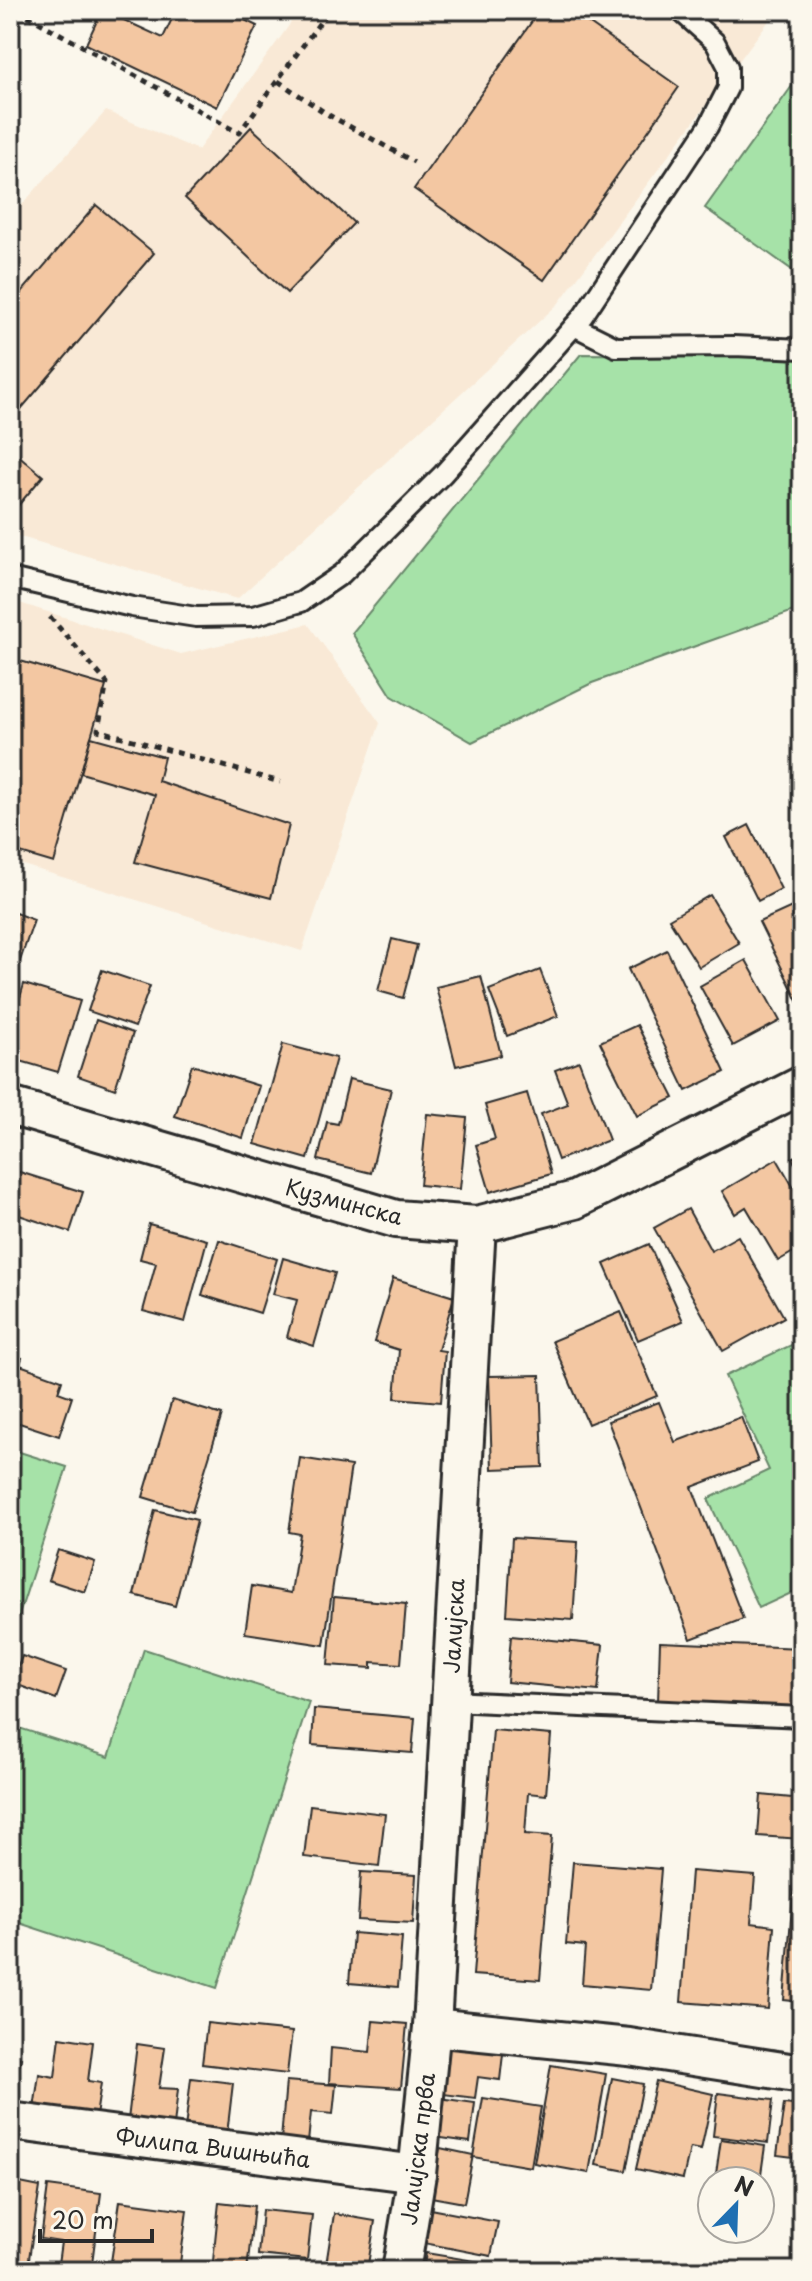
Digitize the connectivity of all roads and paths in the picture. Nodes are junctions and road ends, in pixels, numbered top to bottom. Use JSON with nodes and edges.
{"nodes":[{"id":1,"x":17,"y":10,"type":"edge"},
{"id":2,"x":329,"y":10,"type":"edge"},
{"id":3,"x":679,"y":10,"type":"edge"},
{"id":4,"x":278,"y":81,"type":"junction"},
{"id":5,"x":414,"y":162,"type":"dead end"},
{"id":6,"x":574,"y":326,"type":"junction"},
{"id":7,"x":802,"y":349,"type":"edge"},
{"id":8,"x":14,"y":579,"type":"edge"},
{"id":9,"x":280,"y":782,"type":"dead end"},
{"id":10,"x":802,"y":1085,"type":"edge"},
{"id":11,"x":10,"y":1106,"type":"edge"},
{"id":12,"x":477,"y":1225,"type":"junction"},
{"id":13,"x":450,"y":1701,"type":"junction"},
{"id":14,"x":802,"y":1717,"type":"edge"},
{"id":15,"x":432,"y":2027,"type":"junction"},
{"id":16,"x":802,"y":2074,"type":"edge"},
{"id":17,"x":10,"y":2121,"type":"edge"},
{"id":18,"x":417,"y":2174,"type":"junction"},
{"id":19,"x":401,"y":2271,"type":"edge"}],
"edges":[{"from":1,"to":4,"type":"path"},
{"from":2,"to":4,"type":"path"},
{"from":3,"to":6,"type":"lane"},
{"from":4,"to":5,"type":"path"},
{"from":6,"to":7,"type":"lane"},
{"from":6,"to":8,"type":"lane"},
{"from":8,"to":9,"type":"path"},
{"from":10,"to":12,"type":"street","name":"Кузминска"},
{"from":11,"to":12,"type":"street","name":"Кузминска"},
{"from":12,"to":13,"type":"street","name":"Јалијска"},
{"from":13,"to":14,"type":"lane"},
{"from":13,"to":15,"type":"street","name":"Јалијска"},
{"from":15,"to":16,"type":"street"},
{"from":15,"to":18,"type":"street","name":"Јалијска прва"},
{"from":17,"to":18,"type":"street","name":"Филипа Вишњића"},
{"from":18,"to":19,"type":"street","name":"Јалијска прва"}]}
